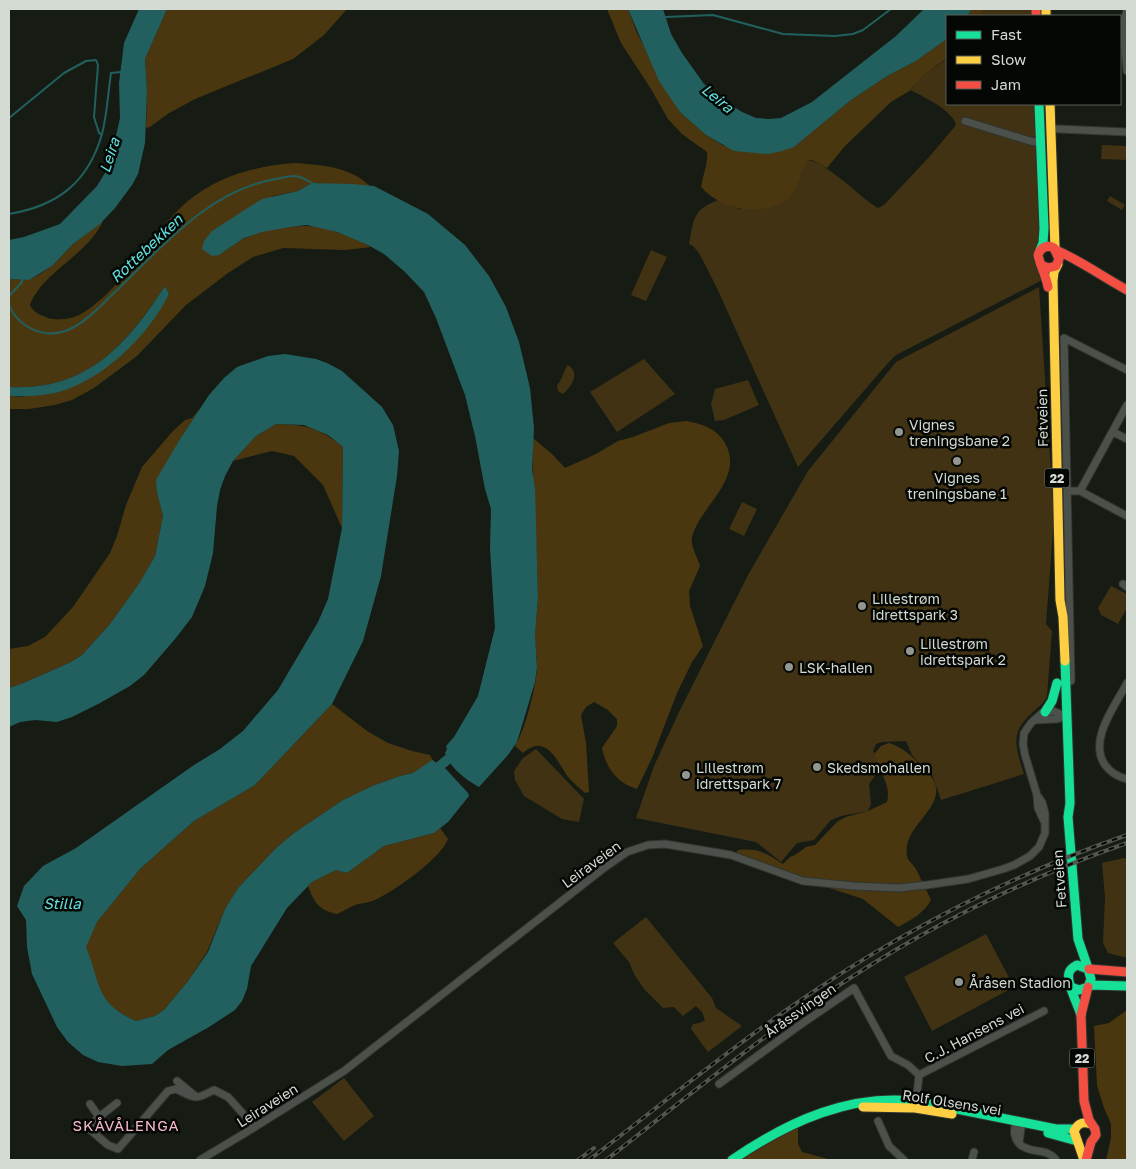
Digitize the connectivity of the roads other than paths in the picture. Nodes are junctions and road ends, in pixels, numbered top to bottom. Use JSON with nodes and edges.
{"nodes":[{"id":1,"x":1127,"y":9,"type":"edge"},
{"id":2,"x":1127,"y":71,"type":"edge"},
{"id":3,"x":1039,"y":105,"type":"edge"},
{"id":4,"x":1050,"y":105,"type":"edge"},
{"id":5,"x":965,"y":121,"type":"dead end"},
{"id":6,"x":1058,"y":129,"type":"dead end"},
{"id":7,"x":1127,"y":132,"type":"edge"},
{"id":8,"x":1041,"y":143,"type":"junction"},
{"id":9,"x":1056,"y":249,"type":"junction"},
{"id":10,"x":1040,"y":250,"type":"junction"},
{"id":11,"x":1058,"y":264,"type":"junction"},
{"id":12,"x":1041,"y":265,"type":"junction"},
{"id":13,"x":1088,"y":268,"type":"junction"},
{"id":14,"x":1127,"y":290,"type":"edge"},
{"id":15,"x":1055,"y":356,"type":"junction"},
{"id":16,"x":1127,"y":370,"type":"edge"},
{"id":17,"x":1127,"y":405,"type":"edge"},
{"id":18,"x":1113,"y":432,"type":"junction"},
{"id":19,"x":1127,"y":439,"type":"edge"},
{"id":20,"x":1067,"y":491,"type":"junction"},
{"id":21,"x":1080,"y":492,"type":"junction"},
{"id":22,"x":1127,"y":516,"type":"edge"},
{"id":23,"x":1060,"y":600,"type":"junction"},
{"id":24,"x":1057,"y":683,"type":"junction"},
{"id":25,"x":1127,"y":683,"type":"edge"},
{"id":26,"x":1045,"y":712,"type":"junction"},
{"id":27,"x":1060,"y":716,"type":"junction"},
{"id":28,"x":1034,"y":720,"type":"junction"},
{"id":29,"x":1072,"y":724,"type":"dead end"},
{"id":30,"x":1127,"y":779,"type":"edge"},
{"id":31,"x":1078,"y":938,"type":"junction"},
{"id":32,"x":1070,"y":969,"type":"junction"},
{"id":33,"x":1088,"y":969,"type":"junction"},
{"id":34,"x":1127,"y":972,"type":"edge"},
{"id":35,"x":1071,"y":986,"type":"junction"},
{"id":36,"x":1089,"y":986,"type":"junction"},
{"id":37,"x":1127,"y":986,"type":"edge"},
{"id":38,"x":1044,"y":1011,"type":"dead end"},
{"id":39,"x":1081,"y":1015,"type":"junction"},
{"id":40,"x":919,"y":1075,"type":"junction"},
{"id":41,"x":177,"y":1081,"type":"dead end"},
{"id":42,"x":719,"y":1084,"type":"dead end"},
{"id":43,"x":198,"y":1098,"type":"junction"},
{"id":44,"x":1084,"y":1101,"type":"junction"},
{"id":45,"x":117,"y":1103,"type":"dead end"},
{"id":46,"x":90,"y":1104,"type":"dead end"},
{"id":47,"x":916,"y":1105,"type":"junction"},
{"id":48,"x":99,"y":1117,"type":"junction"},
{"id":49,"x":878,"y":1120,"type":"dead end"},
{"id":50,"x":1091,"y":1124,"type":"junction"},
{"id":51,"x":1018,"y":1125,"type":"junction"},
{"id":52,"x":1077,"y":1126,"type":"junction"},
{"id":53,"x":255,"y":1127,"type":"junction"},
{"id":54,"x":1078,"y":1142,"type":"junction"},
{"id":55,"x":1091,"y":1142,"type":"junction"},
{"id":56,"x":974,"y":1152,"type":"dead end"},
{"id":57,"x":200,"y":1160,"type":"edge"},
{"id":58,"x":732,"y":1160,"type":"edge"},
{"id":59,"x":904,"y":1160,"type":"edge"},
{"id":60,"x":972,"y":1160,"type":"edge"},
{"id":61,"x":1056,"y":1160,"type":"edge"},
{"id":62,"x":1085,"y":1160,"type":"edge"}],
"edges":[{"from":1,"to":2,"type":"street"},
{"from":3,"to":8,"type":"main road","number":"22"},
{"from":4,"to":9,"type":"main road","number":"22"},
{"from":5,"to":8,"type":"street"},
{"from":6,"to":7,"type":"street"},
{"from":8,"to":10,"type":"main road","number":"22"},
{"from":9,"to":10,"type":"main road"},
{"from":9,"to":11,"type":"main road","number":"22"},
{"from":9,"to":13,"type":"main road"},
{"from":10,"to":12,"type":"main road","number":"22"},
{"from":11,"to":12,"type":"main road"},
{"from":11,"to":13,"type":"main road"},
{"from":11,"to":15,"type":"main road","name":"Fetveien","number":"22"},
{"from":12,"to":15,"type":"main road","name":"Fetveien","number":"22"},
{"from":13,"to":14,"type":"main road"},
{"from":15,"to":23,"type":"main road","name":"Fetveien","number":"22"},
{"from":16,"to":20,"type":"street"},
{"from":17,"to":18,"type":"street"},
{"from":18,"to":19,"type":"street"},
{"from":18,"to":21,"type":"street"},
{"from":20,"to":21,"type":"street"},
{"from":20,"to":29,"type":"street"},
{"from":21,"to":22,"type":"street"},
{"from":23,"to":24,"type":"main road","name":"Fetveien","number":"22"},
{"from":23,"to":27,"type":"main road","name":"Fetveien","number":"22"},
{"from":24,"to":26,"type":"main road"},
{"from":24,"to":27,"type":"main road","name":"Fetveien","number":"22"},
{"from":25,"to":30,"type":"street"},
{"from":26,"to":27,"type":"street"},
{"from":26,"to":28,"type":"street","name":"Leiraveien"},
{"from":27,"to":28,"type":"street"},
{"from":27,"to":31,"type":"main road","name":"Fetveien","number":"22"},
{"from":28,"to":53,"type":"street","name":"Leiraveien"},
{"from":31,"to":32,"type":"main road","name":"Fetveien","number":"22"},
{"from":31,"to":33,"type":"main road","name":"Fetveien","number":"22"},
{"from":32,"to":33,"type":"main road"},
{"from":32,"to":35,"type":"main road","number":"22"},
{"from":33,"to":34,"type":"main road"},
{"from":33,"to":36,"type":"main road","number":"22"},
{"from":35,"to":36,"type":"main road"},
{"from":35,"to":39,"type":"main road","number":"22"},
{"from":36,"to":37,"type":"main road"},
{"from":36,"to":39,"type":"main road","number":"22"},
{"from":38,"to":40,"type":"street","name":"C.J. Hansens vei"},
{"from":39,"to":44,"type":"main road","number":"22"},
{"from":40,"to":42,"type":"street","name":"Åråssvingen"},
{"from":40,"to":47,"type":"street","name":"C.J. Hansens vei"},
{"from":41,"to":43,"type":"street"},
{"from":43,"to":48,"type":"street"},
{"from":43,"to":53,"type":"street"},
{"from":44,"to":50,"type":"main road","number":"22"},
{"from":44,"to":52,"type":"main road","number":"22"},
{"from":45,"to":48,"type":"street"},
{"from":46,"to":48,"type":"street"},
{"from":47,"to":51,"type":"main road","name":"Rolf Olsens vei"},
{"from":47,"to":58,"type":"main road","name":"Rolf Olsens vei"},
{"from":49,"to":59,"type":"street"},
{"from":50,"to":52,"type":"main road"},
{"from":50,"to":55,"type":"main road","number":"22"},
{"from":51,"to":52,"type":"main road","name":"Rolf Olsens vei"},
{"from":51,"to":54,"type":"main road","name":"Rolf Olsens vei"},
{"from":51,"to":61,"type":"street"},
{"from":52,"to":54,"type":"main road","number":"22"},
{"from":53,"to":57,"type":"street","name":"Leiraveien"},
{"from":54,"to":55,"type":"main road"},
{"from":54,"to":62,"type":"main road","number":"22"},
{"from":55,"to":62,"type":"main road","number":"22"},
{"from":56,"to":60,"type":"street"}]}
